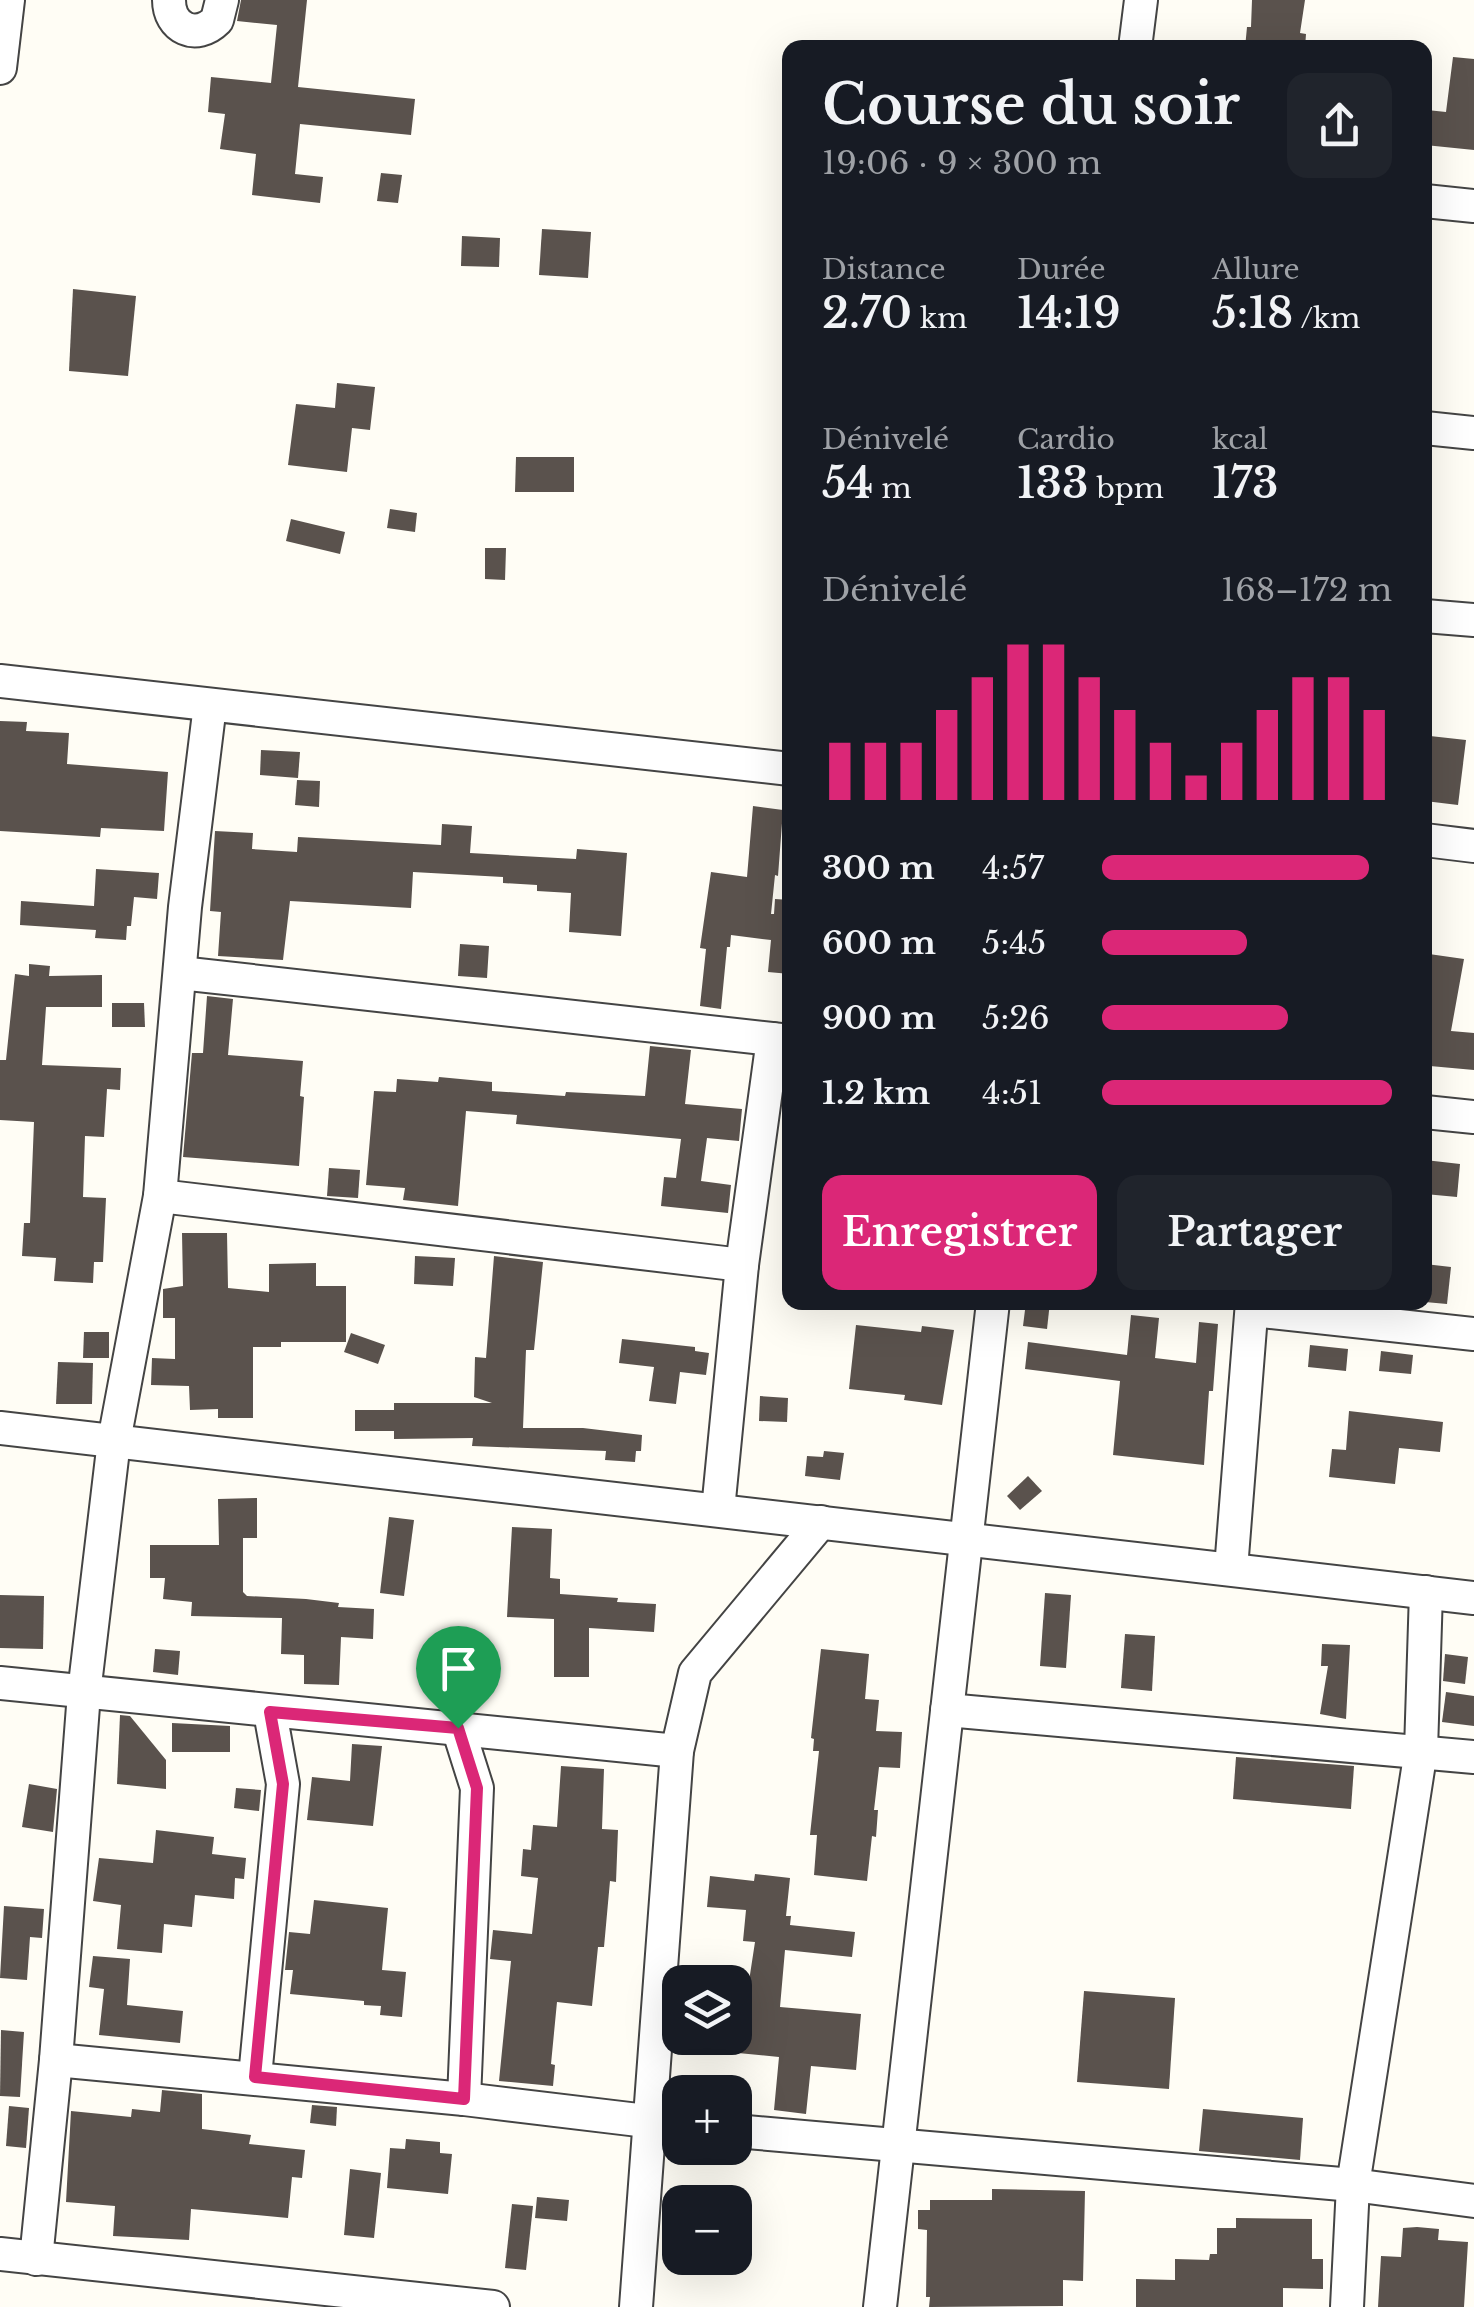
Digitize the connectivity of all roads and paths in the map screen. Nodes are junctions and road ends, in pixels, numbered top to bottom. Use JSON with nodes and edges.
{"nodes":[{"id":1,"x":8,"y":0,"type":"edge"},
{"id":2,"x":169,"y":0,"type":"edge"},
{"id":3,"x":222,"y":0,"type":"edge"},
{"id":4,"x":1141,"y":0,"type":"edge"},
{"id":5,"x":1136,"y":40,"type":"edge"},
{"id":6,"x":0,"y":68,"type":"edge"},
{"id":7,"x":1432,"y":202,"type":"edge"},
{"id":8,"x":1474,"y":206,"type":"edge"},
{"id":9,"x":1432,"y":429,"type":"edge"},
{"id":10,"x":1474,"y":433,"type":"edge"},
{"id":11,"x":1432,"y":617,"type":"edge"},
{"id":12,"x":1474,"y":620,"type":"edge"},
{"id":13,"x":0,"y":681,"type":"edge"},
{"id":14,"x":210,"y":705,"type":"junction"},
{"id":15,"x":782,"y":768,"type":"edge"},
{"id":16,"x":1432,"y":841,"type":"edge"},
{"id":17,"x":1474,"y":846,"type":"edge"},
{"id":18,"x":180,"y":973,"type":"junction"},
{"id":19,"x":782,"y":1040,"type":"edge"},
{"id":20,"x":1432,"y":1113,"type":"edge"},
{"id":21,"x":1474,"y":1118,"type":"edge"},
{"id":22,"x":160,"y":1196,"type":"junction"},
{"id":23,"x":742,"y":1264,"type":"junction"},
{"id":24,"x":992,"y":1310,"type":"edge"},
{"id":25,"x":1252,"y":1310,"type":"edge"},
{"id":26,"x":1284,"y":1310,"type":"edge"},
{"id":27,"x":1474,"y":1334,"type":"edge"},
{"id":28,"x":0,"y":1428,"type":"edge"},
{"id":29,"x":114,"y":1441,"type":"junction"},
{"id":30,"x":718,"y":1510,"type":"junction"},
{"id":31,"x":820,"y":1522,"type":"junction"},
{"id":32,"x":967,"y":1539,"type":"junction"},
{"id":33,"x":1231,"y":1570,"type":"junction"},
{"id":34,"x":1426,"y":1592,"type":"junction"},
{"id":35,"x":1474,"y":1598,"type":"edge"},
{"id":36,"x":0,"y":1683,"type":"edge"},
{"id":37,"x":84,"y":1693,"type":"junction"},
{"id":38,"x":948,"y":1710,"type":"junction"},
{"id":39,"x":270,"y":1712,"type":"junction"},
{"id":40,"x":458,"y":1728,"type":"junction"},
{"id":41,"x":1421,"y":1750,"type":"junction"},
{"id":42,"x":678,"y":1751,"type":"junction"},
{"id":43,"x":1474,"y":1756,"type":"edge"},
{"id":44,"x":56,"y":2060,"type":"junction"},
{"id":45,"x":667,"y":2075,"type":"edge"},
{"id":46,"x":255,"y":2077,"type":"junction"},
{"id":47,"x":464,"y":2099,"type":"junction"},
{"id":48,"x":662,"y":2124,"type":"edge"},
{"id":49,"x":752,"y":2133,"type":"edge"},
{"id":50,"x":662,"y":2143,"type":"edge"},
{"id":51,"x":898,"y":2148,"type":"junction"},
{"id":52,"x":1353,"y":2185,"type":"junction"},
{"id":53,"x":1474,"y":2201,"type":"edge"},
{"id":54,"x":0,"y":2254,"type":"edge"},
{"id":55,"x":36,"y":2260,"type":"junction"},
{"id":56,"x":364,"y":2300,"type":"edge"},
{"id":57,"x":492,"y":2307,"type":"edge"},
{"id":58,"x":636,"y":2307,"type":"edge"},
{"id":59,"x":880,"y":2307,"type":"edge"},
{"id":60,"x":1347,"y":2307,"type":"edge"}],
"edges":[{"from":1,"to":6,"type":"street"},
{"from":2,"to":3,"type":"street"},
{"from":4,"to":5,"type":"street"},
{"from":7,"to":8,"type":"street"},
{"from":9,"to":10,"type":"street"},
{"from":11,"to":12,"type":"street"},
{"from":13,"to":14,"type":"street"},
{"from":14,"to":15,"type":"street"},
{"from":14,"to":18,"type":"street"},
{"from":16,"to":17,"type":"street"},
{"from":18,"to":19,"type":"street"},
{"from":18,"to":22,"type":"street"},
{"from":19,"to":23,"type":"street"},
{"from":20,"to":21,"type":"street"},
{"from":22,"to":23,"type":"street"},
{"from":22,"to":29,"type":"street"},
{"from":23,"to":30,"type":"street"},
{"from":24,"to":32,"type":"street"},
{"from":25,"to":33,"type":"street"},
{"from":26,"to":27,"type":"street"},
{"from":28,"to":29,"type":"street"},
{"from":29,"to":30,"type":"street"},
{"from":29,"to":37,"type":"street"},
{"from":30,"to":31,"type":"street"},
{"from":31,"to":32,"type":"street"},
{"from":31,"to":42,"type":"street"},
{"from":32,"to":33,"type":"street"},
{"from":32,"to":38,"type":"street"},
{"from":33,"to":34,"type":"street"},
{"from":34,"to":35,"type":"street"},
{"from":34,"to":41,"type":"street"},
{"from":36,"to":37,"type":"street"},
{"from":37,"to":39,"type":"street"},
{"from":37,"to":44,"type":"street"},
{"from":38,"to":41,"type":"street"},
{"from":38,"to":51,"type":"street"},
{"from":39,"to":40,"type":"street"},
{"from":39,"to":46,"type":"street"},
{"from":40,"to":42,"type":"street"},
{"from":40,"to":47,"type":"street"},
{"from":41,"to":43,"type":"street"},
{"from":41,"to":52,"type":"street"},
{"from":42,"to":45,"type":"street"},
{"from":44,"to":46,"type":"street"},
{"from":44,"to":55,"type":"street"},
{"from":46,"to":47,"type":"street"},
{"from":47,"to":48,"type":"street"},
{"from":49,"to":51,"type":"street"},
{"from":50,"to":58,"type":"street"},
{"from":51,"to":52,"type":"street"},
{"from":51,"to":59,"type":"street"},
{"from":52,"to":53,"type":"street"},
{"from":52,"to":60,"type":"street"},
{"from":54,"to":55,"type":"street"},
{"from":55,"to":56,"type":"street"},
{"from":56,"to":57,"type":"street"}]}
